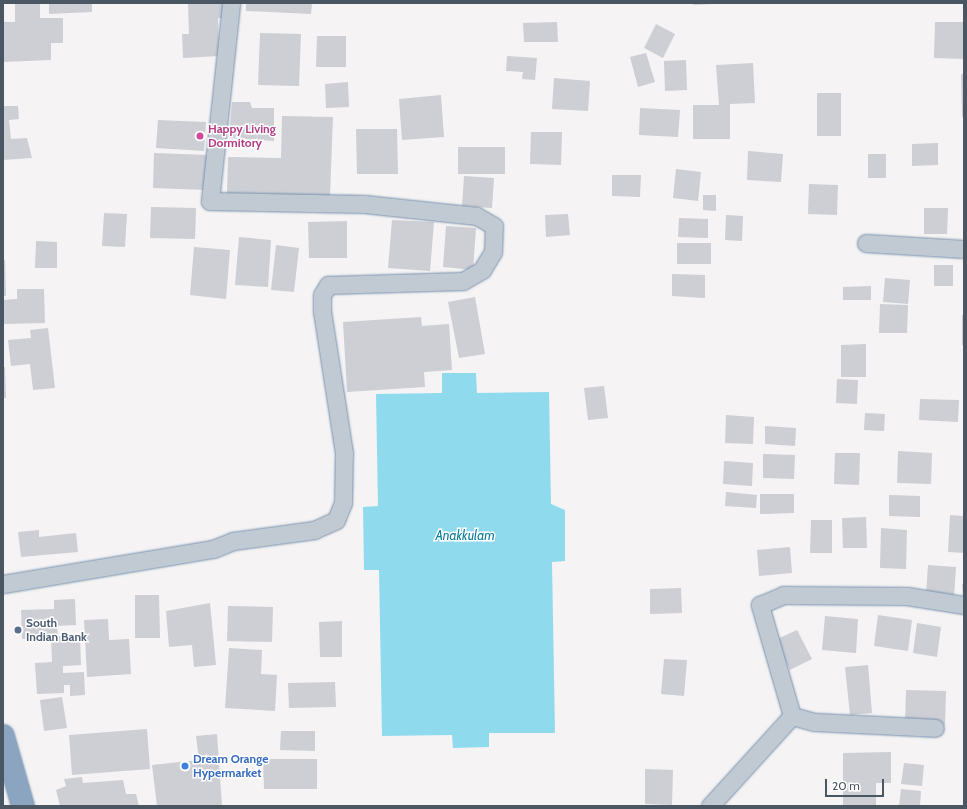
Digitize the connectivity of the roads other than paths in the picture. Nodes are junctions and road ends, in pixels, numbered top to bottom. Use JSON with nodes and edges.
{"nodes":[{"id":1,"x":231,"y":3,"type":"edge"},
{"id":2,"x":866,"y":243,"type":"dead end"},
{"id":3,"x":964,"y":249,"type":"edge"},
{"id":4,"x":3,"y":584,"type":"edge"},
{"id":5,"x":964,"y":605,"type":"edge"},
{"id":6,"x":792,"y":716,"type":"junction"},
{"id":7,"x":935,"y":728,"type":"dead end"},
{"id":8,"x":3,"y":736,"type":"edge"},
{"id":9,"x":23,"y":806,"type":"edge"},
{"id":10,"x":710,"y":806,"type":"edge"}],
"edges":[{"from":1,"to":4,"type":"street"},
{"from":2,"to":3,"type":"street"},
{"from":5,"to":6,"type":"street"},
{"from":6,"to":7,"type":"street"},
{"from":6,"to":10,"type":"street"},
{"from":8,"to":9,"type":"highway"}]}
